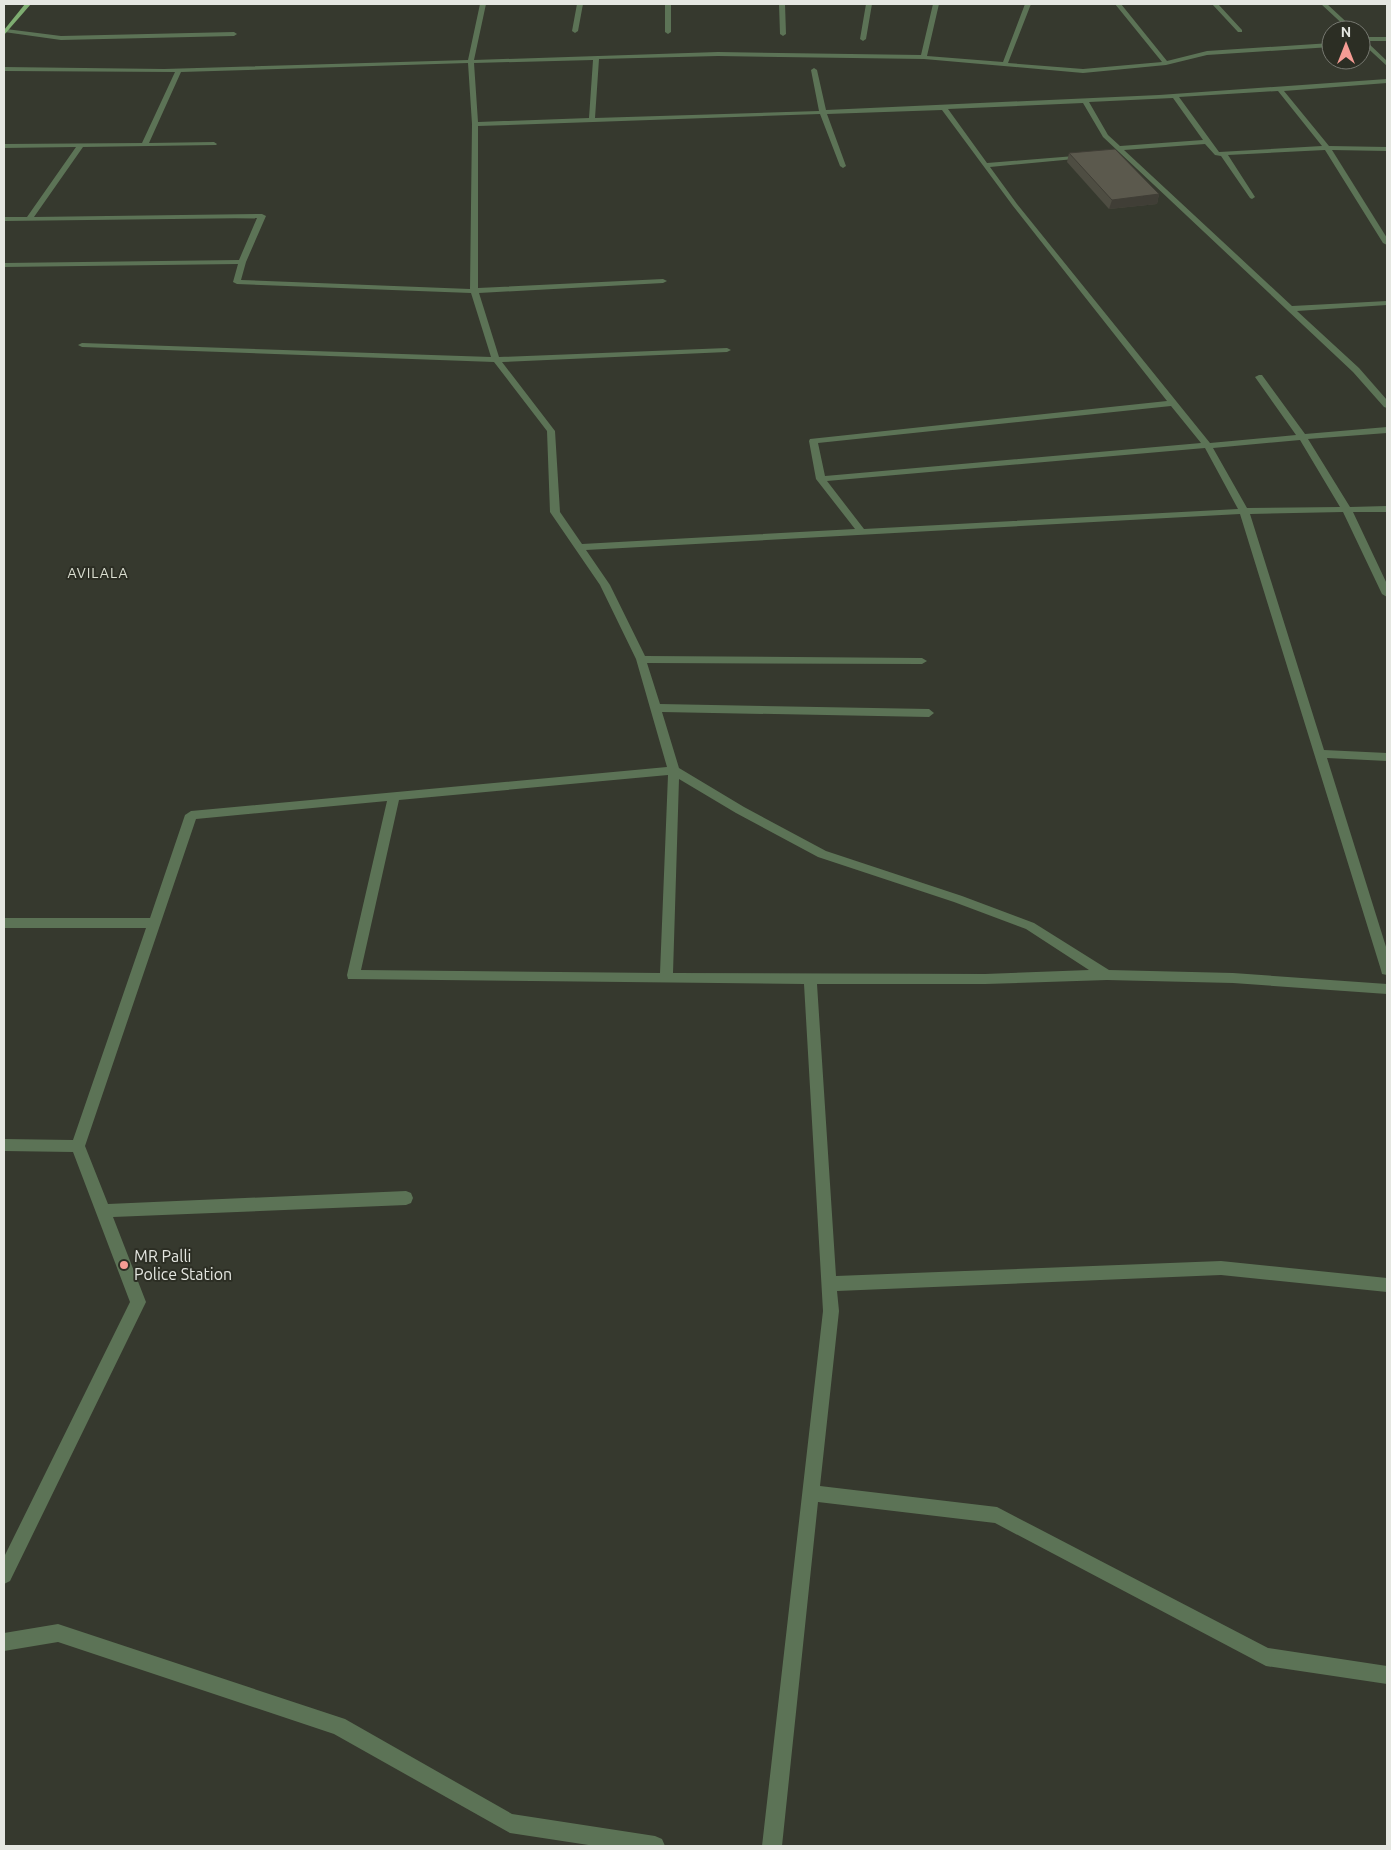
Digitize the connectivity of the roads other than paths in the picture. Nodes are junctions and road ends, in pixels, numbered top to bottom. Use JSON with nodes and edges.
{"nodes":[{"id":1,"x":28,"y":4,"type":"edge"},
{"id":2,"x":483,"y":4,"type":"edge"},
{"id":3,"x":580,"y":4,"type":"edge"},
{"id":4,"x":668,"y":4,"type":"edge"},
{"id":5,"x":782,"y":4,"type":"edge"},
{"id":6,"x":868,"y":4,"type":"edge"},
{"id":7,"x":936,"y":4,"type":"edge"},
{"id":8,"x":1028,"y":4,"type":"edge"},
{"id":9,"x":1118,"y":4,"type":"edge"},
{"id":10,"x":1215,"y":4,"type":"edge"},
{"id":11,"x":1324,"y":4,"type":"edge"},
{"id":12,"x":1341,"y":20,"type":"edge"},
{"id":13,"x":575,"y":31,"type":"dead end"},
{"id":14,"x":1240,"y":31,"type":"dead end"},
{"id":15,"x":5,"y":32,"type":"edge"},
{"id":16,"x":668,"y":32,"type":"dead end"},
{"id":17,"x":234,"y":34,"type":"dead end"},
{"id":18,"x":782,"y":34,"type":"dead end"},
{"id":19,"x":863,"y":39,"type":"dead end"},
{"id":20,"x":1371,"y":39,"type":"edge"},
{"id":21,"x":1387,"y":39,"type":"edge"},
{"id":22,"x":1321,"y":46,"type":"edge"},
{"id":23,"x":1371,"y":51,"type":"edge"},
{"id":24,"x":596,"y":57,"type":"junction"},
{"id":25,"x":924,"y":57,"type":"junction"},
{"id":26,"x":471,"y":61,"type":"junction"},
{"id":27,"x":1166,"y":63,"type":"junction"},
{"id":28,"x":1006,"y":64,"type":"junction"},
{"id":29,"x":1387,"y":64,"type":"edge"},
{"id":30,"x":4,"y":69,"type":"edge"},
{"id":31,"x":179,"y":70,"type":"junction"},
{"id":32,"x":814,"y":70,"type":"dead end"},
{"id":33,"x":1387,"y":81,"type":"edge"},
{"id":34,"x":1280,"y":90,"type":"junction"},
{"id":35,"x":1175,"y":96,"type":"junction"},
{"id":36,"x":1085,"y":101,"type":"junction"},
{"id":37,"x":943,"y":107,"type":"junction"},
{"id":38,"x":822,"y":113,"type":"junction"},
{"id":39,"x":592,"y":120,"type":"junction"},
{"id":40,"x":475,"y":124,"type":"junction"},
{"id":41,"x":1207,"y":142,"type":"junction"},
{"id":42,"x":145,"y":144,"type":"junction"},
{"id":43,"x":214,"y":144,"type":"dead end"},
{"id":44,"x":81,"y":145,"type":"junction"},
{"id":45,"x":4,"y":146,"type":"edge"},
{"id":46,"x":1327,"y":148,"type":"junction"},
{"id":47,"x":1387,"y":149,"type":"edge"},
{"id":48,"x":1119,"y":152,"type":"junction"},
{"id":49,"x":1223,"y":153,"type":"junction"},
{"id":50,"x":1095,"y":156,"type":"edge"},
{"id":51,"x":986,"y":165,"type":"junction"},
{"id":52,"x":843,"y":166,"type":"dead end"},
{"id":53,"x":1252,"y":197,"type":"dead end"},
{"id":54,"x":4,"y":219,"type":"edge"},
{"id":55,"x":29,"y":219,"type":"junction"},
{"id":56,"x":1387,"y":243,"type":"edge"},
{"id":57,"x":242,"y":262,"type":"junction"},
{"id":58,"x":4,"y":265,"type":"edge"},
{"id":59,"x":663,"y":280,"type":"dead end"},
{"id":60,"x":474,"y":291,"type":"junction"},
{"id":61,"x":1387,"y":303,"type":"edge"},
{"id":62,"x":1289,"y":309,"type":"junction"},
{"id":63,"x":82,"y":345,"type":"dead end"},
{"id":64,"x":727,"y":350,"type":"dead end"},
{"id":65,"x":496,"y":360,"type":"junction"},
{"id":66,"x":1259,"y":377,"type":"dead end"},
{"id":67,"x":1174,"y":403,"type":"junction"},
{"id":68,"x":1387,"y":405,"type":"edge"},
{"id":69,"x":1387,"y":430,"type":"edge"},
{"id":70,"x":1302,"y":437,"type":"junction"},
{"id":71,"x":1207,"y":445,"type":"junction"},
{"id":72,"x":820,"y":479,"type":"junction"},
{"id":73,"x":1387,"y":509,"type":"edge"},
{"id":74,"x":1347,"y":510,"type":"junction"},
{"id":75,"x":1244,"y":511,"type":"junction"},
{"id":76,"x":862,"y":532,"type":"junction"},
{"id":77,"x":579,"y":547,"type":"junction"},
{"id":78,"x":1387,"y":594,"type":"edge"},
{"id":79,"x":641,"y":658,"type":"junction"},
{"id":80,"x":922,"y":661,"type":"dead end"},
{"id":81,"x":656,"y":708,"type":"junction"},
{"id":82,"x":930,"y":713,"type":"dead end"},
{"id":83,"x":1320,"y":754,"type":"junction"},
{"id":84,"x":1387,"y":757,"type":"edge"},
{"id":85,"x":674,"y":770,"type":"junction"},
{"id":86,"x":394,"y":796,"type":"junction"},
{"id":87,"x":4,"y":923,"type":"edge"},
{"id":88,"x":154,"y":923,"type":"junction"},
{"id":89,"x":1387,"y":970,"type":"edge"},
{"id":90,"x":1107,"y":974,"type":"junction"},
{"id":91,"x":666,"y":978,"type":"junction"},
{"id":92,"x":810,"y":979,"type":"junction"},
{"id":93,"x":1387,"y":989,"type":"edge"},
{"id":94,"x":4,"y":1146,"type":"edge"},
{"id":95,"x":78,"y":1146,"type":"junction"},
{"id":96,"x":406,"y":1198,"type":"dead end"},
{"id":97,"x":103,"y":1211,"type":"junction"},
{"id":98,"x":829,"y":1284,"type":"junction"},
{"id":99,"x":1387,"y":1285,"type":"edge"},
{"id":100,"x":811,"y":1492,"type":"junction"},
{"id":101,"x":4,"y":1575,"type":"edge"},
{"id":102,"x":4,"y":1642,"type":"edge"},
{"id":103,"x":1387,"y":1675,"type":"edge"},
{"id":104,"x":655,"y":1846,"type":"edge"},
{"id":105,"x":772,"y":1846,"type":"edge"}],
"edges":[{"from":1,"to":15,"type":"main road"},
{"from":2,"to":26,"type":"street"},
{"from":3,"to":13,"type":"street"},
{"from":4,"to":16,"type":"street"},
{"from":5,"to":18,"type":"street"},
{"from":6,"to":19,"type":"street"},
{"from":7,"to":25,"type":"street"},
{"from":8,"to":28,"type":"street"},
{"from":9,"to":27,"type":"street"},
{"from":10,"to":14,"type":"street"},
{"from":11,"to":12,"type":"street"},
{"from":15,"to":17,"type":"street"},
{"from":20,"to":21,"type":"street"},
{"from":22,"to":27,"type":"street"},
{"from":23,"to":29,"type":"street"},
{"from":24,"to":25,"type":"street"},
{"from":24,"to":26,"type":"street"},
{"from":24,"to":39,"type":"street"},
{"from":25,"to":28,"type":"street"},
{"from":26,"to":31,"type":"street"},
{"from":26,"to":40,"type":"street"},
{"from":27,"to":28,"type":"street"},
{"from":30,"to":31,"type":"street"},
{"from":31,"to":42,"type":"street"},
{"from":32,"to":38,"type":"street"},
{"from":33,"to":34,"type":"street"},
{"from":34,"to":35,"type":"street"},
{"from":34,"to":46,"type":"street"},
{"from":35,"to":36,"type":"street"},
{"from":35,"to":41,"type":"street"},
{"from":36,"to":37,"type":"street"},
{"from":36,"to":48,"type":"street"},
{"from":37,"to":38,"type":"street"},
{"from":37,"to":51,"type":"street"},
{"from":38,"to":39,"type":"street"},
{"from":38,"to":52,"type":"street"},
{"from":39,"to":40,"type":"street"},
{"from":40,"to":60,"type":"street"},
{"from":41,"to":48,"type":"street"},
{"from":41,"to":49,"type":"street"},
{"from":42,"to":43,"type":"street"},
{"from":42,"to":44,"type":"street"},
{"from":44,"to":45,"type":"street"},
{"from":44,"to":55,"type":"street"},
{"from":46,"to":47,"type":"street"},
{"from":46,"to":49,"type":"street"},
{"from":46,"to":56,"type":"street"},
{"from":48,"to":62,"type":"street"},
{"from":49,"to":53,"type":"street"},
{"from":50,"to":51,"type":"street"},
{"from":51,"to":67,"type":"street"},
{"from":54,"to":55,"type":"street"},
{"from":55,"to":57,"type":"street"},
{"from":57,"to":58,"type":"street"},
{"from":57,"to":60,"type":"street"},
{"from":59,"to":60,"type":"street"},
{"from":60,"to":65,"type":"street"},
{"from":61,"to":62,"type":"street"},
{"from":62,"to":68,"type":"street"},
{"from":63,"to":65,"type":"street"},
{"from":64,"to":65,"type":"street"},
{"from":65,"to":77,"type":"street"},
{"from":66,"to":70,"type":"street"},
{"from":67,"to":71,"type":"street"},
{"from":67,"to":72,"type":"street"},
{"from":69,"to":70,"type":"street"},
{"from":70,"to":71,"type":"street"},
{"from":70,"to":74,"type":"street"},
{"from":71,"to":72,"type":"street"},
{"from":71,"to":75,"type":"street"},
{"from":72,"to":76,"type":"street"},
{"from":73,"to":74,"type":"street"},
{"from":74,"to":75,"type":"street"},
{"from":74,"to":78,"type":"street"},
{"from":75,"to":76,"type":"street"},
{"from":75,"to":83,"type":"street"},
{"from":76,"to":77,"type":"street"},
{"from":77,"to":79,"type":"street"},
{"from":79,"to":80,"type":"street"},
{"from":79,"to":81,"type":"street"},
{"from":81,"to":82,"type":"street"},
{"from":81,"to":85,"type":"street"},
{"from":83,"to":84,"type":"street"},
{"from":83,"to":89,"type":"street"},
{"from":85,"to":86,"type":"street"},
{"from":85,"to":90,"type":"street"},
{"from":85,"to":91,"type":"street"},
{"from":86,"to":88,"type":"street"},
{"from":86,"to":91,"type":"street"},
{"from":87,"to":88,"type":"street"},
{"from":88,"to":95,"type":"street"},
{"from":90,"to":92,"type":"street"},
{"from":90,"to":93,"type":"street"},
{"from":91,"to":92,"type":"street"},
{"from":92,"to":98,"type":"street"},
{"from":94,"to":95,"type":"street"},
{"from":95,"to":97,"type":"street"},
{"from":96,"to":97,"type":"street"},
{"from":97,"to":101,"type":"street"},
{"from":98,"to":99,"type":"street"},
{"from":98,"to":100,"type":"street"},
{"from":100,"to":103,"type":"street"},
{"from":100,"to":105,"type":"street"},
{"from":102,"to":104,"type":"street"}]}
